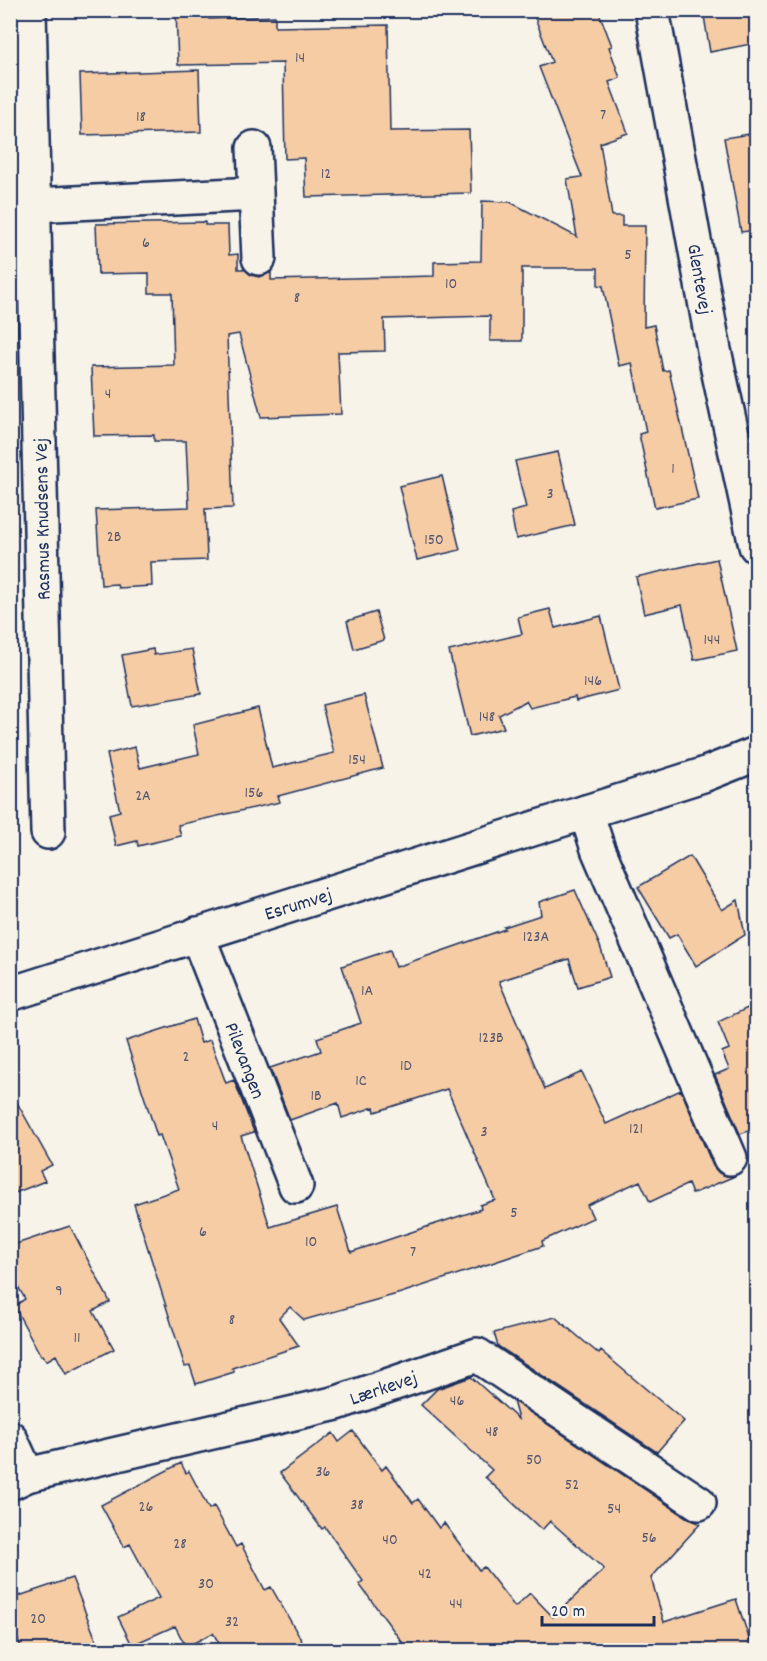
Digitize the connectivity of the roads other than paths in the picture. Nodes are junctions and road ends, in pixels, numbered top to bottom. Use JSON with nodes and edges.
{"nodes":[{"id":1,"x":29,"y":10,"type":"edge"},
{"id":2,"x":652,"y":10,"type":"edge"},
{"id":3,"x":254,"y":148,"type":"dead end"},
{"id":4,"x":26,"y":188,"type":"edge"},
{"id":5,"x":256,"y":194,"type":"junction"},
{"id":6,"x":259,"y":258,"type":"dead end"},
{"id":7,"x":756,"y":546,"type":"edge"},
{"id":8,"x":756,"y":754,"type":"edge"},
{"id":9,"x":586,"y":812,"type":"junction"},
{"id":10,"x":48,"y":832,"type":"dead end"},
{"id":11,"x":198,"y":934,"type":"junction"},
{"id":12,"x":10,"y":994,"type":"edge"},
{"id":13,"x":730,"y":1158,"type":"dead end"},
{"id":14,"x":296,"y":1186,"type":"dead end"},
{"id":15,"x":10,"y":1438,"type":"edge"},
{"id":16,"x":19,"y":1479,"type":"edge"},
{"id":17,"x":699,"y":1503,"type":"dead end"}],
"edges":[{"from":1,"to":4,"type":"street","name":"Rasmus Knudsens Vej"},
{"from":2,"to":7,"type":"street","name":"Glentevej"},
{"from":3,"to":5,"type":"street"},
{"from":4,"to":5,"type":"street"},
{"from":4,"to":10,"type":"street","name":"Rasmus Knudsens Vej"},
{"from":5,"to":6,"type":"street"},
{"from":8,"to":9,"type":"street","name":"Esrumvej"},
{"from":9,"to":11,"type":"street","name":"Esrumvej"},
{"from":9,"to":13,"type":"street"},
{"from":11,"to":12,"type":"street","name":"Esrumvej"},
{"from":11,"to":14,"type":"street","name":"Pilevangen"},
{"from":15,"to":16,"type":"street","name":"Lærkevej"},
{"from":16,"to":17,"type":"street","name":"Lærkevej"}]}
